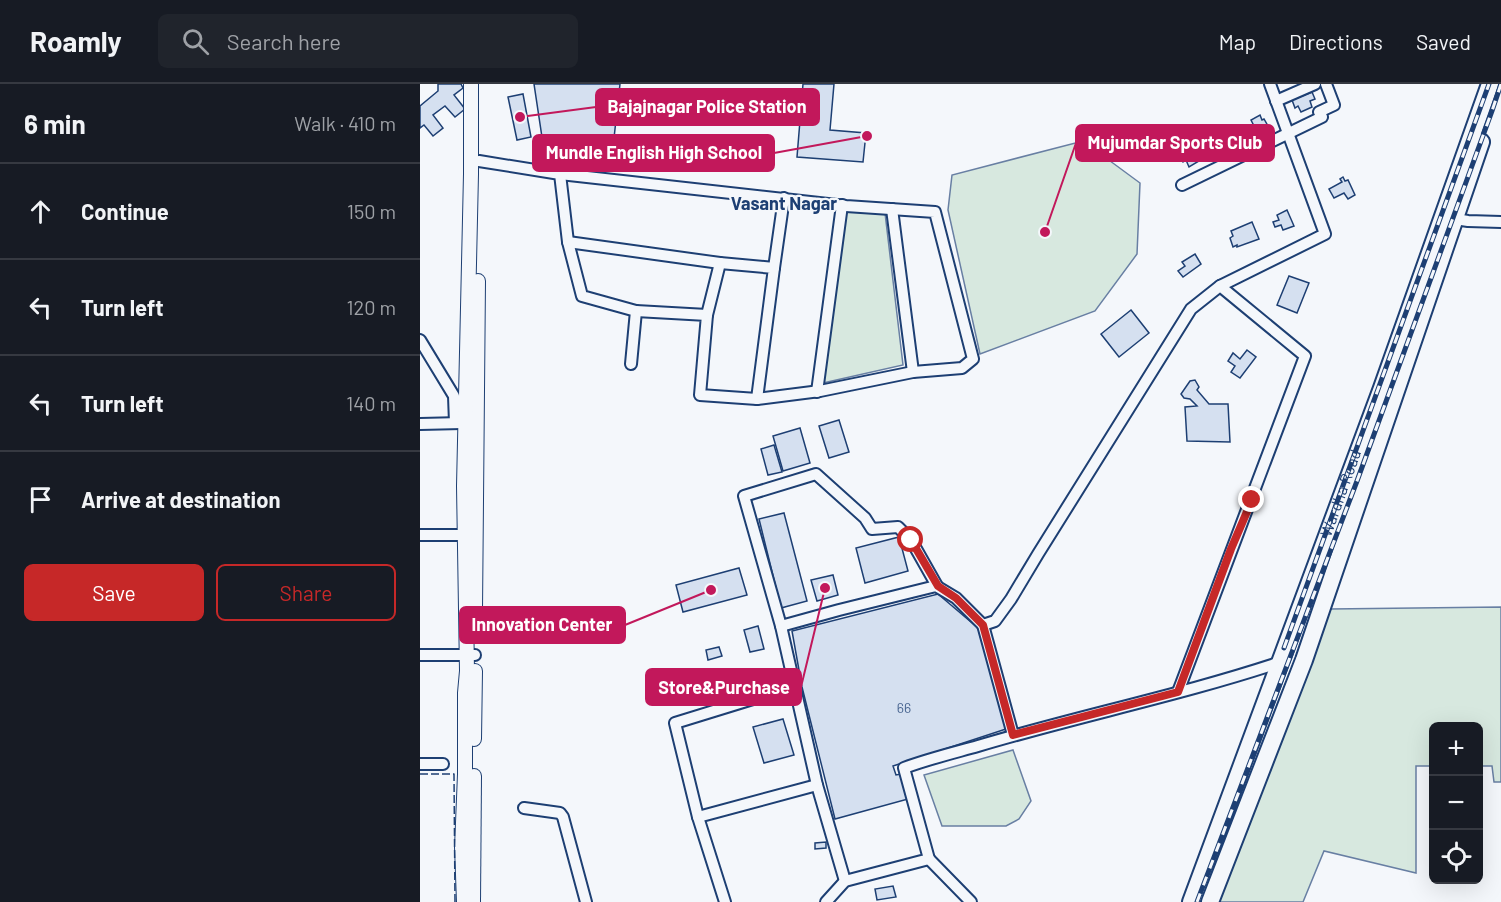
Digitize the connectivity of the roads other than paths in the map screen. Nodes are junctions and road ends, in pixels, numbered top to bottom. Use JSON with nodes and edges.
{"nodes":[{"id":1,"x":471,"y":84,"type":"edge"},
{"id":2,"x":480,"y":84,"type":"edge"},
{"id":3,"x":1270,"y":84,"type":"edge"},
{"id":4,"x":1315,"y":84,"type":"edge"},
{"id":5,"x":1326,"y":84,"type":"edge"},
{"id":6,"x":1490,"y":84,"type":"edge"},
{"id":7,"x":1500,"y":84,"type":"edge"},
{"id":8,"x":1276,"y":101,"type":"junction"},
{"id":9,"x":1288,"y":134,"type":"junction"},
{"id":10,"x":479,"y":160,"type":"junction"},
{"id":11,"x":560,"y":174,"type":"junction"},
{"id":12,"x":1182,"y":185,"type":"dead end"},
{"id":13,"x":784,"y":198,"type":"junction"},
{"id":14,"x":842,"y":205,"type":"junction"},
{"id":15,"x":892,"y":209,"type":"junction"},
{"id":16,"x":1455,"y":219,"type":"junction"},
{"id":17,"x":1501,"y":222,"type":"edge"},
{"id":18,"x":568,"y":242,"type":"junction"},
{"id":19,"x":720,"y":263,"type":"junction"},
{"id":20,"x":774,"y":268,"type":"junction"},
{"id":21,"x":1220,"y":286,"type":"junction"},
{"id":22,"x":636,"y":311,"type":"junction"},
{"id":23,"x":707,"y":315,"type":"junction"},
{"id":24,"x":420,"y":340,"type":"edge"},
{"id":25,"x":631,"y":364,"type":"dead end"},
{"id":26,"x":913,"y":372,"type":"junction"},
{"id":27,"x":817,"y":392,"type":"junction"},
{"id":28,"x":757,"y":399,"type":"junction"},
{"id":29,"x":466,"y":423,"type":"junction"},
{"id":30,"x":420,"y":424,"type":"edge"},
{"id":31,"x":420,"y":535,"type":"edge"},
{"id":32,"x":470,"y":535,"type":"junction"},
{"id":33,"x":938,"y":586,"type":"junction"},
{"id":34,"x":983,"y":625,"type":"junction"},
{"id":35,"x":781,"y":626,"type":"junction"},
{"id":36,"x":420,"y":655,"type":"edge"},
{"id":37,"x":470,"y":655,"type":"junction"},
{"id":38,"x":1281,"y":662,"type":"junction"},
{"id":39,"x":795,"y":686,"type":"junction"},
{"id":40,"x":1178,"y":692,"type":"junction"},
{"id":41,"x":1013,"y":735,"type":"junction"},
{"id":42,"x":420,"y":764,"type":"edge"},
{"id":43,"x":443,"y":764,"type":"dead end"},
{"id":44,"x":816,"y":785,"type":"junction"},
{"id":45,"x":524,"y":808,"type":"dead end"},
{"id":46,"x":698,"y":818,"type":"junction"},
{"id":47,"x":930,"y":859,"type":"junction"},
{"id":48,"x":845,"y":881,"type":"junction"},
{"id":49,"x":464,"y":902,"type":"edge"},
{"id":50,"x":473,"y":902,"type":"edge"},
{"id":51,"x":586,"y":902,"type":"edge"},
{"id":52,"x":725,"y":902,"type":"edge"},
{"id":53,"x":826,"y":902,"type":"edge"},
{"id":54,"x":971,"y":902,"type":"edge"},
{"id":55,"x":1191,"y":902,"type":"edge"},
{"id":56,"x":1210,"y":902,"type":"edge"}],
"edges":[{"from":1,"to":29,"type":"main road"},
{"from":2,"to":10,"type":"main road"},
{"from":3,"to":8,"type":"street"},
{"from":4,"to":8,"type":"street"},
{"from":5,"to":9,"type":"street"},
{"from":6,"to":38,"type":"highway","name":"Wardha Road"},
{"from":7,"to":16,"type":"highway","name":"Wardha Road"},
{"from":8,"to":9,"type":"street"},
{"from":9,"to":12,"type":"street"},
{"from":9,"to":21,"type":"street"},
{"from":10,"to":11,"type":"street"},
{"from":10,"to":29,"type":"main road"},
{"from":11,"to":13,"type":"street"},
{"from":11,"to":18,"type":"street"},
{"from":13,"to":14,"type":"street"},
{"from":13,"to":20,"type":"street"},
{"from":14,"to":15,"type":"street"},
{"from":14,"to":27,"type":"street"},
{"from":15,"to":26,"type":"street"},
{"from":15,"to":26,"type":"street"},
{"from":16,"to":17,"type":"street"},
{"from":16,"to":56,"type":"highway","name":"Wardha Road"},
{"from":18,"to":19,"type":"street"},
{"from":18,"to":22,"type":"street"},
{"from":19,"to":20,"type":"street"},
{"from":19,"to":23,"type":"street"},
{"from":20,"to":28,"type":"street"},
{"from":21,"to":34,"type":"street"},
{"from":21,"to":40,"type":"street"},
{"from":22,"to":23,"type":"street"},
{"from":22,"to":25,"type":"street"},
{"from":23,"to":28,"type":"street"},
{"from":24,"to":29,"type":"street"},
{"from":26,"to":27,"type":"street"},
{"from":27,"to":28,"type":"street"},
{"from":29,"to":30,"type":"street"},
{"from":29,"to":32,"type":"main road"},
{"from":31,"to":32,"type":"street"},
{"from":32,"to":37,"type":"main road"},
{"from":33,"to":34,"type":"street"},
{"from":33,"to":35,"type":"street"},
{"from":33,"to":35,"type":"street"},
{"from":34,"to":41,"type":"street"},
{"from":35,"to":39,"type":"street"},
{"from":36,"to":37,"type":"street"},
{"from":37,"to":49,"type":"main road"},
{"from":37,"to":50,"type":"main road"},
{"from":38,"to":40,"type":"street"},
{"from":38,"to":55,"type":"highway","name":"Wardha Road"},
{"from":39,"to":44,"type":"street"},
{"from":39,"to":46,"type":"street"},
{"from":40,"to":41,"type":"street"},
{"from":41,"to":47,"type":"street"},
{"from":42,"to":43,"type":"street"},
{"from":44,"to":46,"type":"street"},
{"from":44,"to":48,"type":"street"},
{"from":45,"to":51,"type":"street"},
{"from":46,"to":52,"type":"street"},
{"from":47,"to":48,"type":"street"},
{"from":47,"to":54,"type":"street"},
{"from":48,"to":53,"type":"street"}]}
